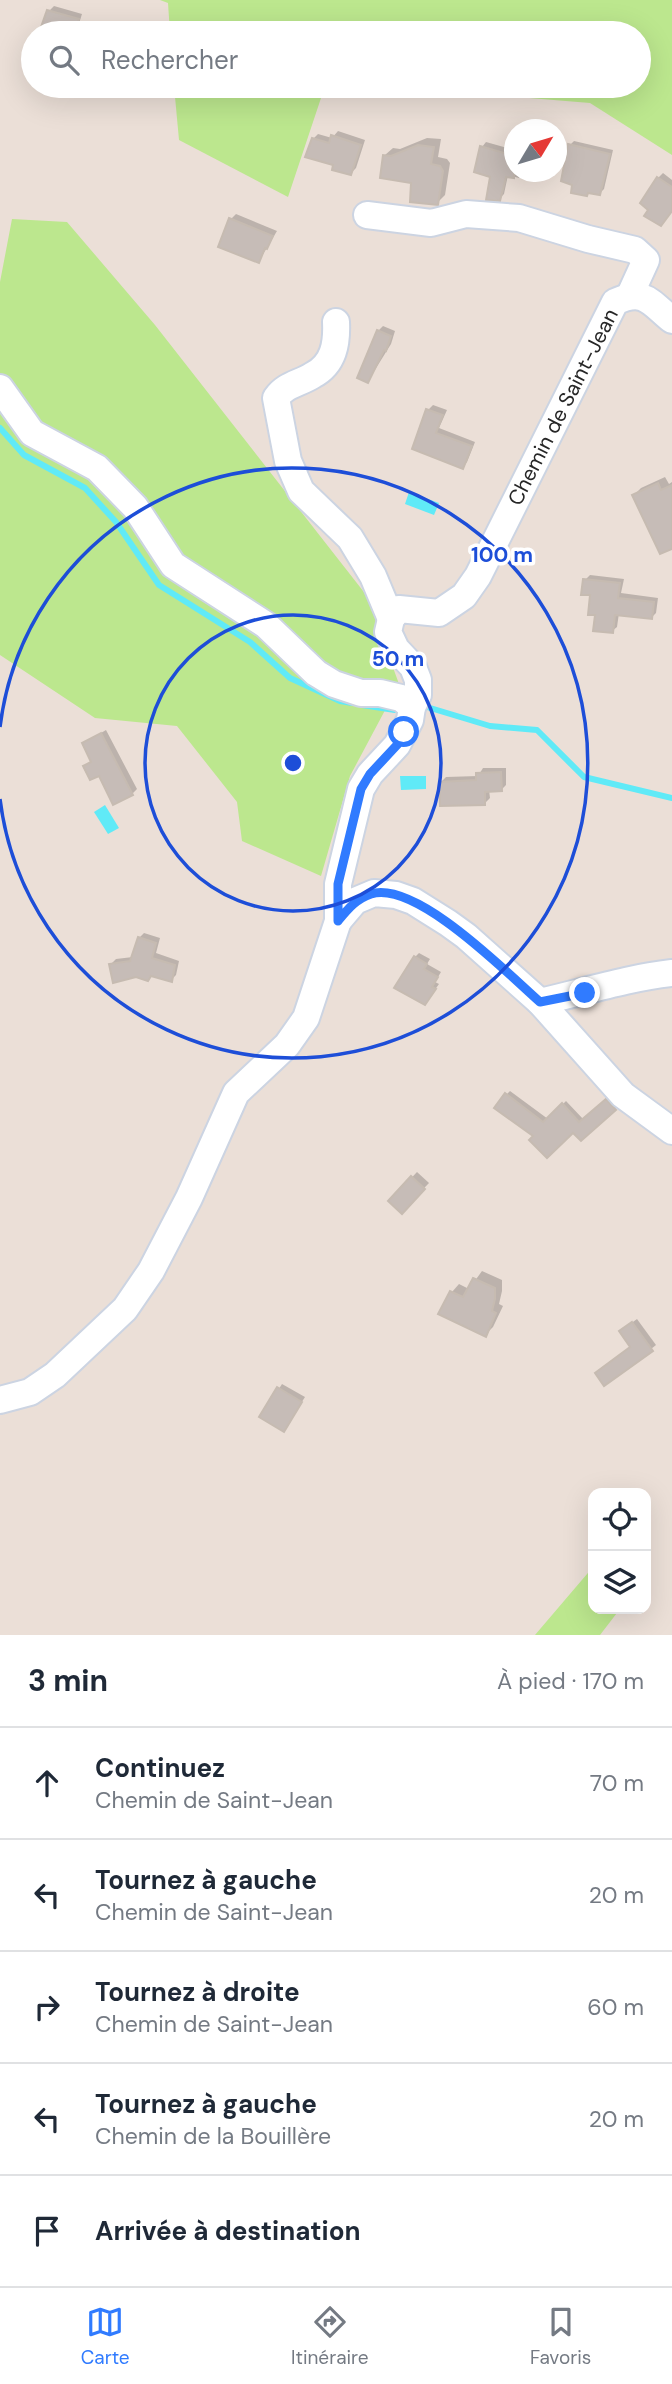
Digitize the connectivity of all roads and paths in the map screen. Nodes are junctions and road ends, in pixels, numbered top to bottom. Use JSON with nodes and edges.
{"nodes":[{"id":1,"x":367,"y":215,"type":"dead end"},
{"id":2,"x":630,"y":295,"type":"junction"},
{"id":3,"x":672,"y":320,"type":"edge"},
{"id":4,"x":337,"y":322,"type":"dead end"},
{"id":5,"x":0,"y":388,"type":"edge"},
{"id":6,"x":391,"y":619,"type":"junction"},
{"id":7,"x":412,"y":707,"type":"junction"},
{"id":8,"x":338,"y":921,"type":"junction"},
{"id":9,"x":672,"y":973,"type":"edge"},
{"id":10,"x":540,"y":1002,"type":"junction"},
{"id":11,"x":672,"y":1131,"type":"edge"},
{"id":12,"x":0,"y":1400,"type":"edge"}],
"edges":[{"from":1,"to":2,"type":"street"},
{"from":2,"to":3,"type":"street","name":"Chemin de Saint-Jean"},
{"from":2,"to":6,"type":"street","name":"Chemin de Saint-Jean"},
{"from":4,"to":6,"type":"street"},
{"from":5,"to":7,"type":"street"},
{"from":6,"to":7,"type":"street"},
{"from":7,"to":8,"type":"street"},
{"from":8,"to":10,"type":"street"},
{"from":8,"to":12,"type":"street"},
{"from":9,"to":10,"type":"street"},
{"from":10,"to":11,"type":"street"}]}
